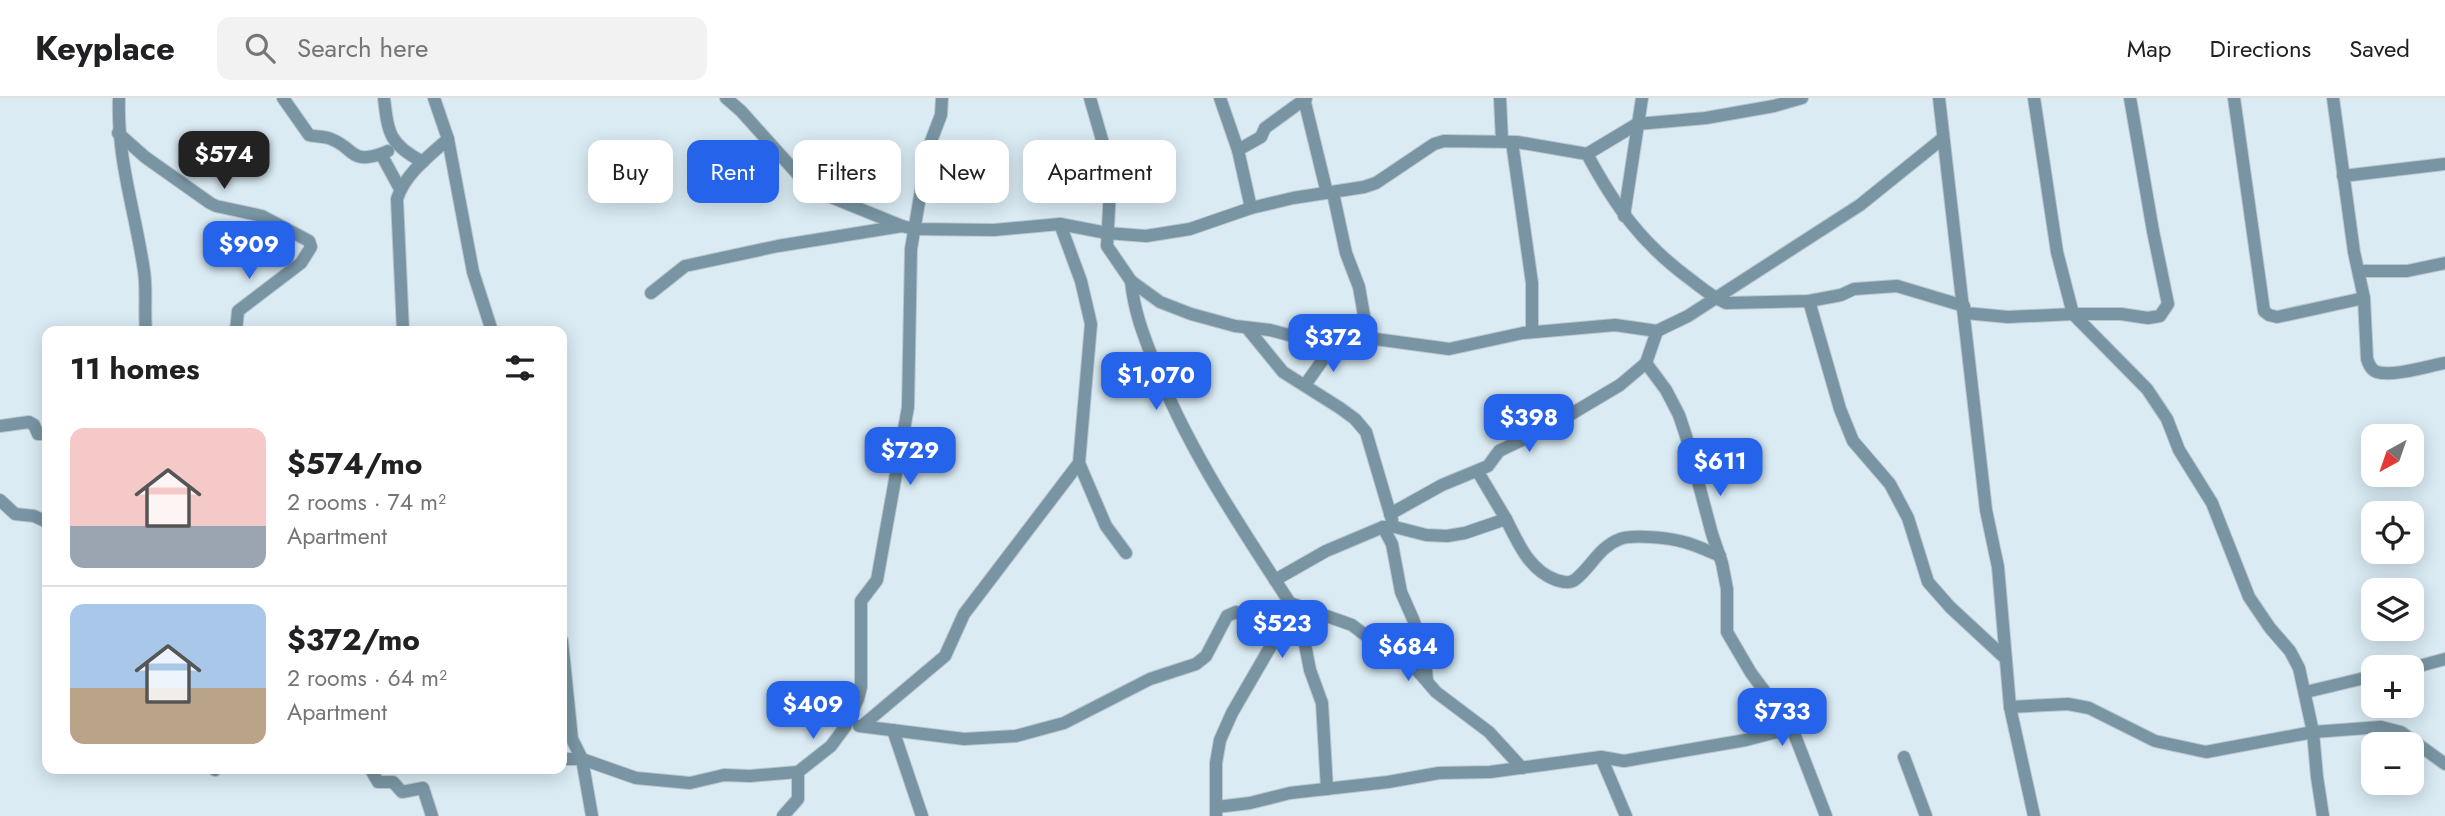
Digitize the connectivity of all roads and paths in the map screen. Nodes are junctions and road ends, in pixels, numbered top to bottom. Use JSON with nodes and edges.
{"nodes":[{"id":1,"x":119,"y":98,"type":"edge"},
{"id":2,"x":283,"y":98,"type":"edge"},
{"id":3,"x":384,"y":98,"type":"edge"},
{"id":4,"x":434,"y":98,"type":"edge"},
{"id":5,"x":726,"y":98,"type":"edge"},
{"id":6,"x":942,"y":98,"type":"edge"},
{"id":7,"x":1090,"y":98,"type":"edge"},
{"id":8,"x":1220,"y":98,"type":"edge"},
{"id":9,"x":1500,"y":98,"type":"edge"},
{"id":10,"x":1642,"y":98,"type":"edge"},
{"id":11,"x":1802,"y":98,"type":"edge"},
{"id":12,"x":1939,"y":98,"type":"edge"},
{"id":13,"x":2034,"y":98,"type":"edge"},
{"id":14,"x":2130,"y":98,"type":"edge"},
{"id":15,"x":2234,"y":98,"type":"edge"},
{"id":16,"x":2333,"y":98,"type":"edge"},
{"id":17,"x":1305,"y":99,"type":"edge"},
{"id":18,"x":1637,"y":124,"type":"junction"},
{"id":19,"x":118,"y":133,"type":"junction"},
{"id":20,"x":448,"y":139,"type":"junction"},
{"id":21,"x":1942,"y":139,"type":"junction"},
{"id":22,"x":1507,"y":141,"type":"junction"},
{"id":23,"x":398,"y":148,"type":"junction"},
{"id":24,"x":1238,"y":150,"type":"junction"},
{"id":25,"x":381,"y":154,"type":"junction"},
{"id":26,"x":1587,"y":154,"type":"junction"},
{"id":27,"x":423,"y":162,"type":"junction"},
{"id":28,"x":2445,"y":164,"type":"edge"},
{"id":29,"x":2343,"y":176,"type":"junction"},
{"id":30,"x":400,"y":190,"type":"junction"},
{"id":31,"x":1330,"y":193,"type":"junction"},
{"id":32,"x":1251,"y":208,"type":"junction"},
{"id":33,"x":1624,"y":216,"type":"junction"},
{"id":34,"x":1060,"y":224,"type":"junction"},
{"id":35,"x":908,"y":228,"type":"junction"},
{"id":36,"x":1107,"y":233,"type":"junction"},
{"id":37,"x":2445,"y":263,"type":"edge"},
{"id":38,"x":2359,"y":271,"type":"junction"},
{"id":39,"x":1131,"y":281,"type":"junction"},
{"id":40,"x":651,"y":293,"type":"dead end"},
{"id":41,"x":1713,"y":298,"type":"junction"},
{"id":42,"x":2364,"y":298,"type":"junction"},
{"id":43,"x":1809,"y":301,"type":"junction"},
{"id":44,"x":1964,"y":310,"type":"junction"},
{"id":45,"x":2073,"y":314,"type":"junction"},
{"id":46,"x":146,"y":326,"type":"edge"},
{"id":47,"x":236,"y":326,"type":"edge"},
{"id":48,"x":403,"y":326,"type":"edge"},
{"id":49,"x":490,"y":326,"type":"edge"},
{"id":50,"x":1248,"y":328,"type":"junction"},
{"id":51,"x":1657,"y":331,"type":"junction"},
{"id":52,"x":1532,"y":332,"type":"junction"},
{"id":53,"x":1368,"y":338,"type":"junction"},
{"id":54,"x":1334,"y":344,"type":"junction"},
{"id":55,"x":1646,"y":363,"type":"junction"},
{"id":56,"x":2445,"y":363,"type":"edge"},
{"id":57,"x":1305,"y":385,"type":"junction"},
{"id":58,"x":0,"y":426,"type":"edge"},
{"id":59,"x":42,"y":434,"type":"edge"},
{"id":60,"x":1079,"y":463,"type":"junction"},
{"id":61,"x":1478,"y":472,"type":"junction"},
{"id":62,"x":0,"y":500,"type":"edge"},
{"id":63,"x":1506,"y":519,"type":"junction"},
{"id":64,"x":42,"y":520,"type":"edge"},
{"id":65,"x":1389,"y":523,"type":"junction"},
{"id":66,"x":1126,"y":553,"type":"dead end"},
{"id":67,"x":1720,"y":556,"type":"junction"},
{"id":68,"x":1275,"y":580,"type":"junction"},
{"id":69,"x":1290,"y":603,"type":"junction"},
{"id":70,"x":1282,"y":623,"type":"junction"},
{"id":71,"x":2005,"y":658,"type":"junction"},
{"id":72,"x":2445,"y":659,"type":"edge"},
{"id":73,"x":2424,"y":665,"type":"edge"},
{"id":74,"x":2361,"y":679,"type":"edge"},
{"id":75,"x":1427,"y":680,"type":"junction"},
{"id":76,"x":567,"y":690,"type":"edge"},
{"id":77,"x":2306,"y":692,"type":"junction"},
{"id":78,"x":2010,"y":707,"type":"junction"},
{"id":79,"x":863,"y":725,"type":"junction"},
{"id":80,"x":845,"y":727,"type":"junction"},
{"id":81,"x":1792,"y":728,"type":"junction"},
{"id":82,"x":893,"y":730,"type":"junction"},
{"id":83,"x":2313,"y":732,"type":"junction"},
{"id":84,"x":1601,"y":757,"type":"junction"},
{"id":85,"x":1904,"y":757,"type":"dead end"},
{"id":86,"x":567,"y":759,"type":"edge"},
{"id":87,"x":582,"y":759,"type":"junction"},
{"id":88,"x":2445,"y":764,"type":"edge"},
{"id":89,"x":1522,"y":768,"type":"junction"},
{"id":90,"x":798,"y":772,"type":"junction"},
{"id":91,"x":373,"y":774,"type":"edge"},
{"id":92,"x":1326,"y":789,"type":"junction"},
{"id":93,"x":1216,"y":812,"type":"edge"},
{"id":94,"x":432,"y":816,"type":"edge"},
{"id":95,"x":592,"y":816,"type":"edge"},
{"id":96,"x":783,"y":816,"type":"edge"},
{"id":97,"x":922,"y":816,"type":"edge"},
{"id":98,"x":1626,"y":816,"type":"edge"},
{"id":99,"x":1826,"y":816,"type":"edge"},
{"id":100,"x":1926,"y":816,"type":"edge"},
{"id":101,"x":2034,"y":816,"type":"edge"},
{"id":102,"x":2323,"y":816,"type":"edge"}],
"edges":[{"from":1,"to":19,"type":"street"},
{"from":2,"to":25,"type":"street"},
{"from":3,"to":23,"type":"street"},
{"from":4,"to":20,"type":"street"},
{"from":5,"to":35,"type":"street"},
{"from":6,"to":35,"type":"street"},
{"from":7,"to":36,"type":"street"},
{"from":8,"to":24,"type":"street"},
{"from":9,"to":22,"type":"street"},
{"from":10,"to":18,"type":"street"},
{"from":11,"to":18,"type":"street"},
{"from":12,"to":21,"type":"street"},
{"from":13,"to":45,"type":"street"},
{"from":14,"to":45,"type":"street"},
{"from":15,"to":42,"type":"street"},
{"from":16,"to":29,"type":"street"},
{"from":17,"to":24,"type":"street"},
{"from":17,"to":31,"type":"street"},
{"from":18,"to":26,"type":"street"},
{"from":18,"to":33,"type":"street"},
{"from":19,"to":46,"type":"street"},
{"from":19,"to":47,"type":"street"},
{"from":20,"to":27,"type":"street"},
{"from":20,"to":49,"type":"street"},
{"from":21,"to":41,"type":"street"},
{"from":21,"to":44,"type":"street"},
{"from":22,"to":26,"type":"street"},
{"from":22,"to":31,"type":"street"},
{"from":22,"to":52,"type":"street"},
{"from":23,"to":25,"type":"street"},
{"from":23,"to":27,"type":"street"},
{"from":24,"to":32,"type":"street"},
{"from":25,"to":30,"type":"street"},
{"from":26,"to":33,"type":"street"},
{"from":27,"to":30,"type":"street"},
{"from":28,"to":29,"type":"street"},
{"from":29,"to":38,"type":"street"},
{"from":30,"to":48,"type":"street"},
{"from":31,"to":32,"type":"street"},
{"from":31,"to":53,"type":"street"},
{"from":32,"to":36,"type":"street"},
{"from":33,"to":41,"type":"street"},
{"from":34,"to":35,"type":"street"},
{"from":34,"to":36,"type":"street"},
{"from":34,"to":60,"type":"street"},
{"from":35,"to":40,"type":"street"},
{"from":35,"to":80,"type":"street"},
{"from":36,"to":39,"type":"street"},
{"from":37,"to":38,"type":"street"},
{"from":38,"to":42,"type":"street"},
{"from":39,"to":50,"type":"street"},
{"from":39,"to":68,"type":"street"},
{"from":41,"to":43,"type":"street"},
{"from":41,"to":51,"type":"street"},
{"from":42,"to":56,"type":"street"},
{"from":43,"to":44,"type":"street"},
{"from":43,"to":71,"type":"street"},
{"from":44,"to":45,"type":"street"},
{"from":44,"to":71,"type":"street"},
{"from":45,"to":77,"type":"street"},
{"from":50,"to":54,"type":"street"},
{"from":50,"to":57,"type":"street"},
{"from":51,"to":52,"type":"street"},
{"from":51,"to":55,"type":"street"},
{"from":52,"to":53,"type":"street"},
{"from":53,"to":54,"type":"street"},
{"from":54,"to":57,"type":"street"},
{"from":55,"to":61,"type":"street"},
{"from":55,"to":67,"type":"street"},
{"from":57,"to":65,"type":"street"},
{"from":58,"to":59,"type":"street"},
{"from":60,"to":66,"type":"street"},
{"from":60,"to":79,"type":"street"},
{"from":61,"to":63,"type":"street"},
{"from":61,"to":65,"type":"street"},
{"from":62,"to":64,"type":"street"},
{"from":63,"to":65,"type":"street"},
{"from":63,"to":67,"type":"street"},
{"from":65,"to":68,"type":"street"},
{"from":65,"to":75,"type":"street"},
{"from":67,"to":81,"type":"street"},
{"from":68,"to":69,"type":"street"},
{"from":69,"to":70,"type":"street"},
{"from":69,"to":75,"type":"street"},
{"from":69,"to":92,"type":"street"},
{"from":70,"to":82,"type":"street"},
{"from":70,"to":93,"type":"street"},
{"from":71,"to":78,"type":"street"},
{"from":72,"to":73,"type":"street"},
{"from":74,"to":77,"type":"street"},
{"from":75,"to":89,"type":"street"},
{"from":76,"to":87,"type":"street"},
{"from":77,"to":83,"type":"street"},
{"from":78,"to":83,"type":"street"},
{"from":78,"to":101,"type":"street"},
{"from":79,"to":80,"type":"street"},
{"from":79,"to":82,"type":"street"},
{"from":80,"to":90,"type":"street"},
{"from":81,"to":84,"type":"street"},
{"from":81,"to":99,"type":"street"},
{"from":82,"to":97,"type":"street"},
{"from":83,"to":88,"type":"street"},
{"from":83,"to":102,"type":"street"},
{"from":84,"to":89,"type":"street"},
{"from":84,"to":98,"type":"street"},
{"from":85,"to":100,"type":"street"},
{"from":86,"to":87,"type":"street"},
{"from":87,"to":90,"type":"street"},
{"from":87,"to":95,"type":"street"},
{"from":89,"to":92,"type":"street"},
{"from":90,"to":96,"type":"street"},
{"from":91,"to":94,"type":"street"},
{"from":92,"to":93,"type":"street"}]}
